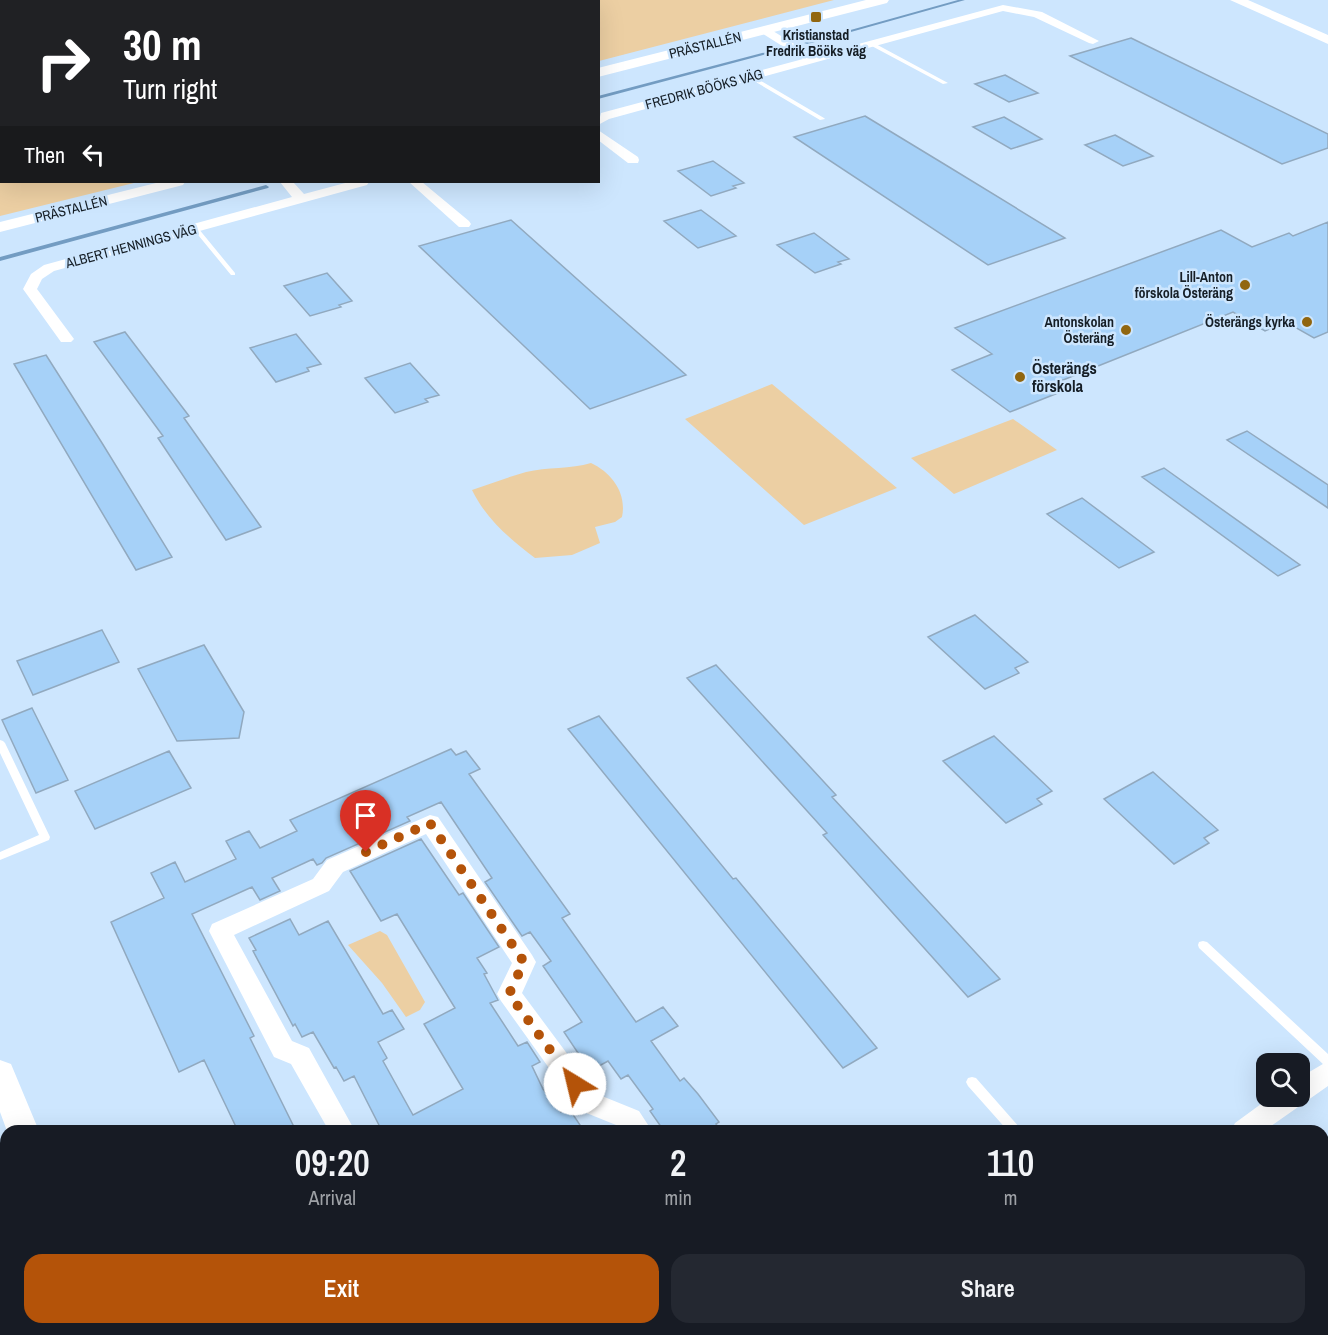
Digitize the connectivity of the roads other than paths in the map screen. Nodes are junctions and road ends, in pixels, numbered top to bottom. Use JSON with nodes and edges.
{"nodes":[{"id":1,"x":882,"y":0,"type":"edge"},
{"id":2,"x":1237,"y":0,"type":"edge"},
{"id":3,"x":764,"y":30,"type":"junction"},
{"id":4,"x":1328,"y":40,"type":"edge"},
{"id":5,"x":1092,"y":41,"type":"dead end"},
{"id":6,"x":870,"y":44,"type":"junction"},
{"id":7,"x":811,"y":59,"type":"junction"},
{"id":8,"x":600,"y":72,"type":"edge"},
{"id":9,"x":751,"y":76,"type":"junction"},
{"id":10,"x":945,"y":83,"type":"dead end"},
{"id":11,"x":822,"y":119,"type":"dead end"},
{"id":12,"x":600,"y":120,"type":"edge"},
{"id":13,"x":600,"y":135,"type":"edge"},
{"id":14,"x":633,"y":160,"type":"dead end"},
{"id":15,"x":173,"y":183,"type":"edge"},
{"id":16,"x":287,"y":183,"type":"edge"},
{"id":17,"x":358,"y":183,"type":"edge"},
{"id":18,"x":416,"y":183,"type":"edge"},
{"id":19,"x":300,"y":198,"type":"junction"},
{"id":20,"x":464,"y":224,"type":"dead end"},
{"id":21,"x":0,"y":227,"type":"edge"},
{"id":22,"x":196,"y":229,"type":"junction"},
{"id":23,"x":233,"y":274,"type":"dead end"},
{"id":24,"x":66,"y":339,"type":"dead end"},
{"id":25,"x":0,"y":743,"type":"edge"},
{"id":26,"x":0,"y":856,"type":"edge"},
{"id":27,"x":1203,"y":945,"type":"dead end"},
{"id":28,"x":1328,"y":1061,"type":"edge"},
{"id":29,"x":0,"y":1072,"type":"edge"},
{"id":30,"x":1328,"y":1072,"type":"edge"},
{"id":31,"x":972,"y":1082,"type":"dead end"},
{"id":32,"x":1310,"y":1084,"type":"edge"},
{"id":33,"x":1278,"y":1107,"type":"edge"},
{"id":34,"x":21,"y":1125,"type":"edge"},
{"id":35,"x":339,"y":1125,"type":"edge"},
{"id":36,"x":634,"y":1125,"type":"edge"},
{"id":37,"x":1010,"y":1125,"type":"edge"},
{"id":38,"x":1252,"y":1125,"type":"edge"}],
"edges":[{"from":1,"to":3,"type":"street","name":"PRÄSTALLÉN"},
{"from":2,"to":4,"type":"street"},
{"from":3,"to":7,"type":"street"},
{"from":3,"to":8,"type":"street","name":"PRÄSTALLÉN"},
{"from":5,"to":6,"type":"street","name":"FREDRIK BÖÖKS VÄG"},
{"from":6,"to":7,"type":"street","name":"FREDRIK BÖÖKS VÄG"},
{"from":6,"to":10,"type":"lane"},
{"from":7,"to":9,"type":"street","name":"FREDRIK BÖÖKS VÄG"},
{"from":9,"to":11,"type":"lane"},
{"from":9,"to":12,"type":"street","name":"FREDRIK BÖÖKS VÄG"},
{"from":13,"to":14,"type":"street"},
{"from":15,"to":21,"type":"street","name":"PRÄSTALLÉN"},
{"from":16,"to":19,"type":"street"},
{"from":17,"to":19,"type":"street","name":"ALBERT HENNINGS VÄG"},
{"from":18,"to":20,"type":"street"},
{"from":19,"to":22,"type":"street","name":"ALBERT HENNINGS VÄG"},
{"from":22,"to":23,"type":"lane"},
{"from":22,"to":24,"type":"street","name":"ALBERT HENNINGS VÄG"},
{"from":25,"to":26,"type":"lane"},
{"from":27,"to":28,"type":"lane"},
{"from":29,"to":34,"type":"street"},
{"from":30,"to":32,"type":"street"},
{"from":31,"to":37,"type":"lane"},
{"from":33,"to":38,"type":"street"},
{"from":35,"to":36,"type":"street"}]}
